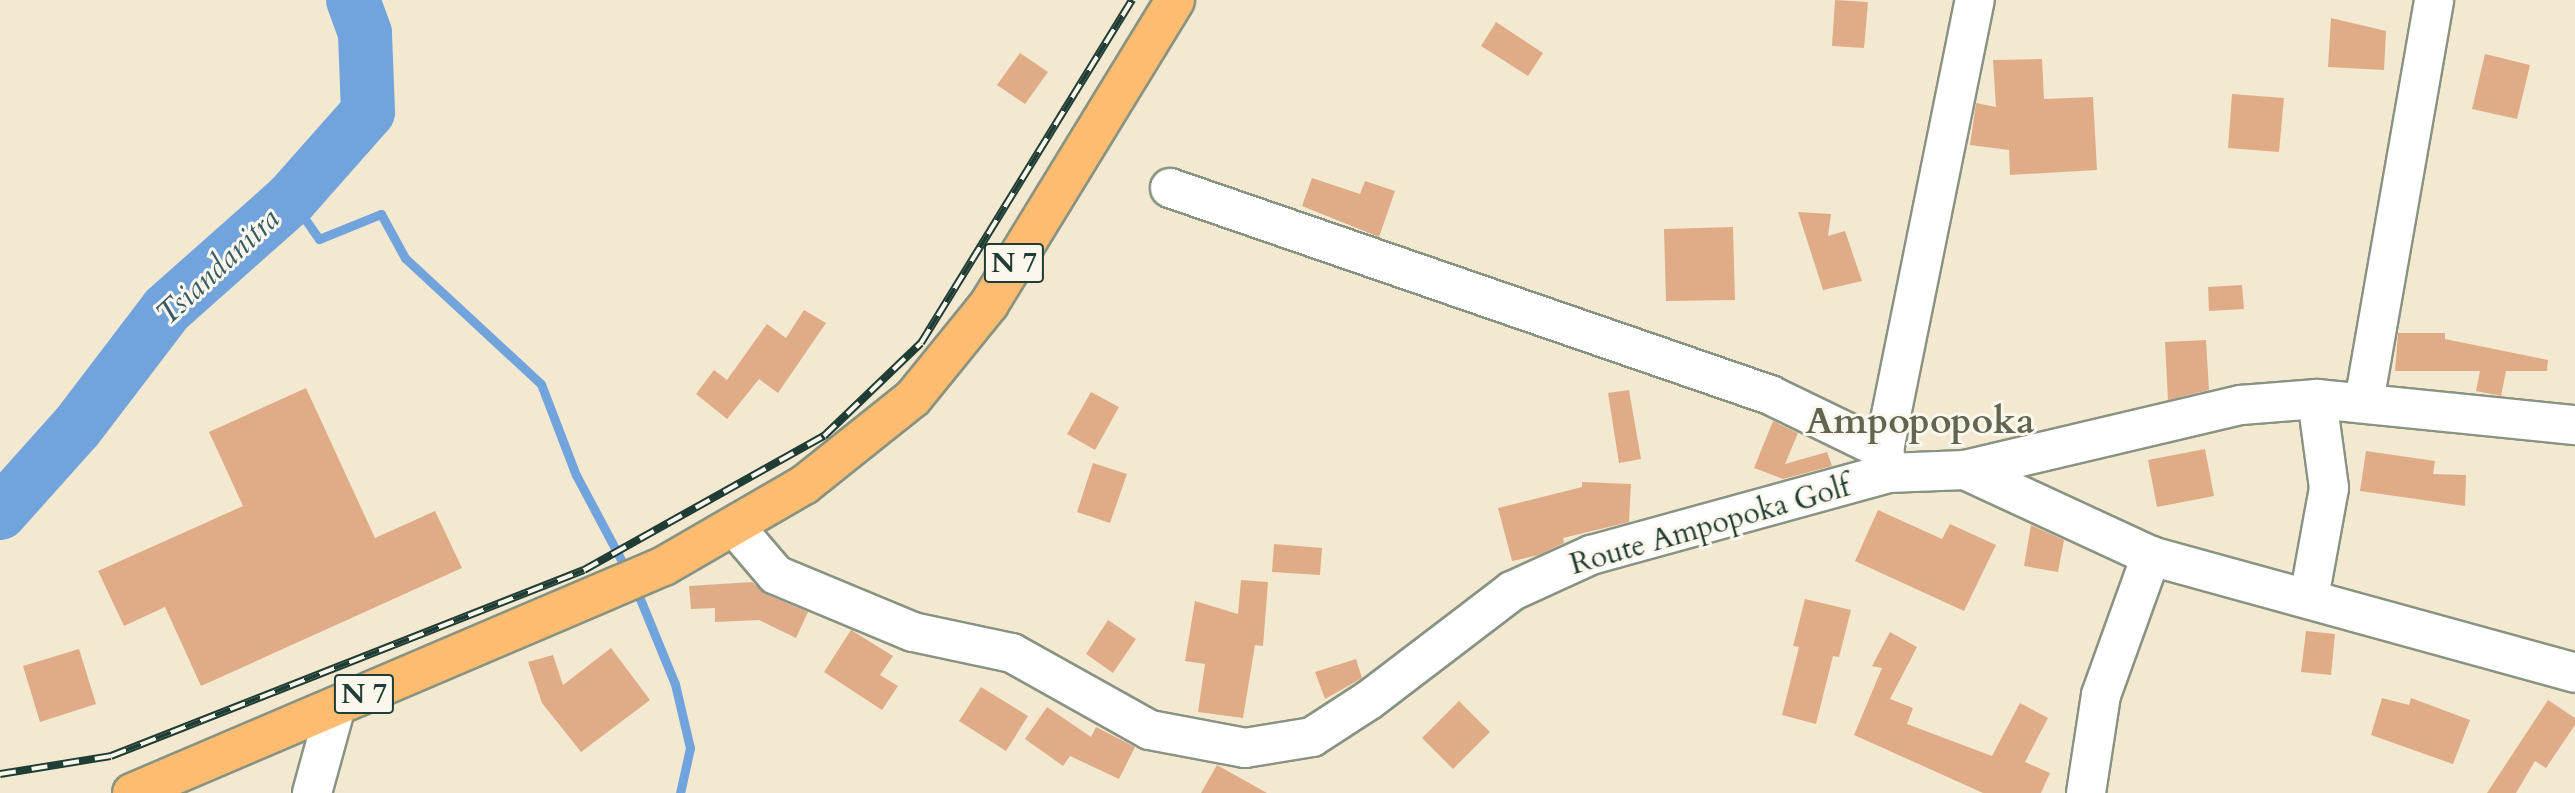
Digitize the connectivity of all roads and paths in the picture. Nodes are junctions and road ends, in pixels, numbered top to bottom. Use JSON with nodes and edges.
{"nodes":[{"id":1,"x":1175,"y":0,"type":"edge"},
{"id":2,"x":1975,"y":0,"type":"edge"},
{"id":3,"x":2434,"y":0,"type":"edge"},
{"id":4,"x":1170,"y":188,"type":"dead end"},
{"id":5,"x":2317,"y":398,"type":"junction"},
{"id":6,"x":2364,"y":402,"type":"junction"},
{"id":7,"x":2575,"y":425,"type":"edge"},
{"id":8,"x":1886,"y":462,"type":"junction"},
{"id":9,"x":1965,"y":470,"type":"junction"},
{"id":10,"x":735,"y":527,"type":"junction"},
{"id":11,"x":2151,"y":556,"type":"junction"},
{"id":12,"x":2309,"y":598,"type":"junction"},
{"id":13,"x":2575,"y":673,"type":"edge"},
{"id":14,"x":336,"y":706,"type":"junction"},
{"id":15,"x":132,"y":793,"type":"edge"},
{"id":16,"x":312,"y":793,"type":"edge"},
{"id":17,"x":2086,"y":793,"type":"edge"}],
"edges":[{"from":1,"to":10,"type":"main road","number":"N 7"},
{"from":2,"to":8,"type":"street"},
{"from":3,"to":6,"type":"street"},
{"from":4,"to":8,"type":"street"},
{"from":5,"to":6,"type":"street","name":"Route Ampopoka Golf"},
{"from":5,"to":9,"type":"street","name":"Route Ampopoka Golf"},
{"from":5,"to":12,"type":"street"},
{"from":6,"to":7,"type":"street","name":"Route Ampopoka Golf"},
{"from":8,"to":9,"type":"street","name":"Route Ampopoka Golf"},
{"from":8,"to":10,"type":"street","name":"Route Ampopoka Golf"},
{"from":9,"to":11,"type":"street"},
{"from":10,"to":14,"type":"main road","number":"N 7"},
{"from":11,"to":12,"type":"street"},
{"from":11,"to":17,"type":"street"},
{"from":12,"to":13,"type":"street"},
{"from":14,"to":15,"type":"main road","number":"N 7"},
{"from":14,"to":16,"type":"street"}]}
